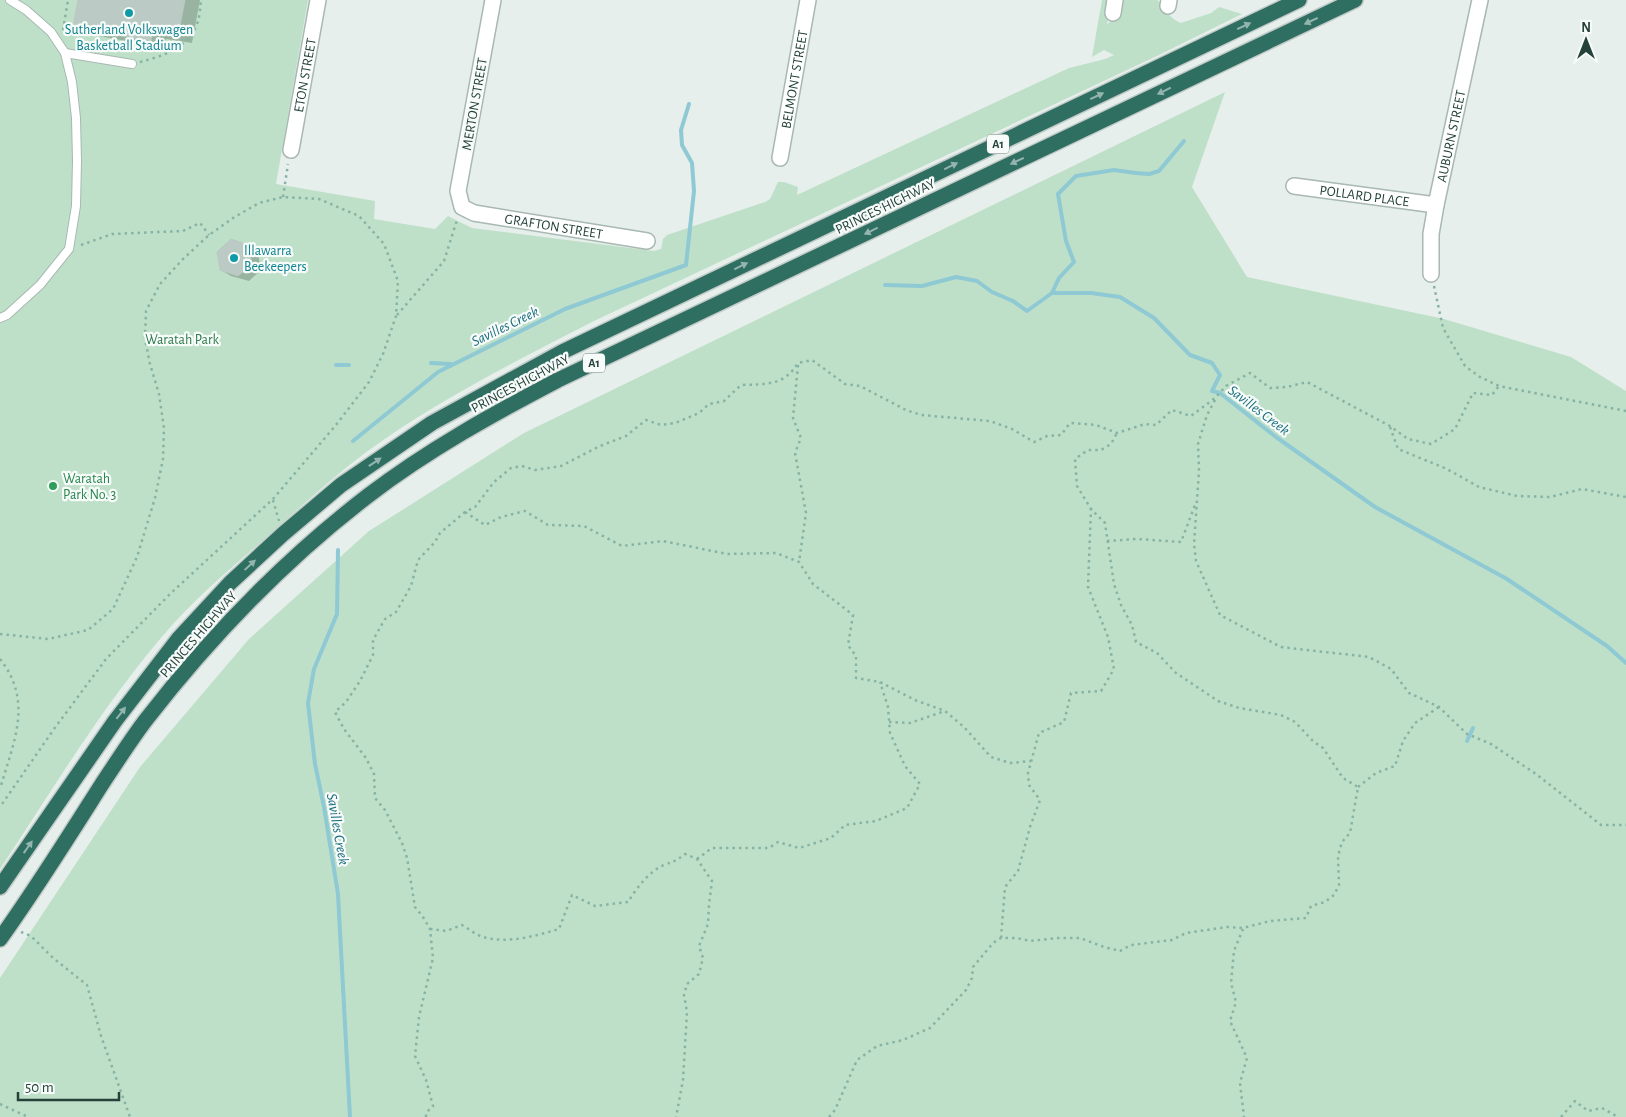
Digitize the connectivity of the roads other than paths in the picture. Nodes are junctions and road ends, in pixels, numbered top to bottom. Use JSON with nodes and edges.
{"nodes":[{"id":1,"x":10,"y":0,"type":"edge"},
{"id":2,"x":318,"y":0,"type":"edge"},
{"id":3,"x":493,"y":0,"type":"edge"},
{"id":4,"x":808,"y":0,"type":"edge"},
{"id":5,"x":1299,"y":0,"type":"edge"},
{"id":6,"x":1354,"y":0,"type":"edge"},
{"id":7,"x":1480,"y":0,"type":"edge"},
{"id":8,"x":65,"y":53,"type":"junction"},
{"id":9,"x":132,"y":64,"type":"road end"},
{"id":10,"x":290,"y":150,"type":"road end"},
{"id":11,"x":780,"y":158,"type":"dead end"},
{"id":12,"x":1294,"y":186,"type":"dead end"},
{"id":13,"x":1436,"y":205,"type":"junction"},
{"id":14,"x":462,"y":207,"type":"joint"},
{"id":15,"x":647,"y":241,"type":"dead end"},
{"id":16,"x":1431,"y":274,"type":"road end"},
{"id":17,"x":0,"y":318,"type":"edge"},
{"id":18,"x":0,"y":887,"type":"edge"},
{"id":19,"x":4,"y":933,"type":"edge"}],
"edges":[{"from":1,"to":8,"type":"lane"},
{"from":2,"to":10,"type":"street","name":"ETON STREET"},
{"from":3,"to":14,"type":"street","name":"MERTON STREET"},
{"from":4,"to":11,"type":"street","name":"BELMONT STREET"},
{"from":18,"to":5,"type":"highway","name":"PRINCES HIGHWAY","number":"A1","one_way":true},
{"from":6,"to":19,"type":"highway","name":"PRINCES HIGHWAY","number":"A1","one_way":true},
{"from":7,"to":13,"type":"street","name":"AUBURN STREET"},
{"from":8,"to":9,"type":"lane"},
{"from":8,"to":17,"type":"lane"},
{"from":12,"to":13,"type":"street","name":"POLLARD PLACE"},
{"from":13,"to":16,"type":"street","name":"AUBURN STREET"},
{"from":14,"to":15,"type":"street","name":"GRAFTON STREET"}]}
